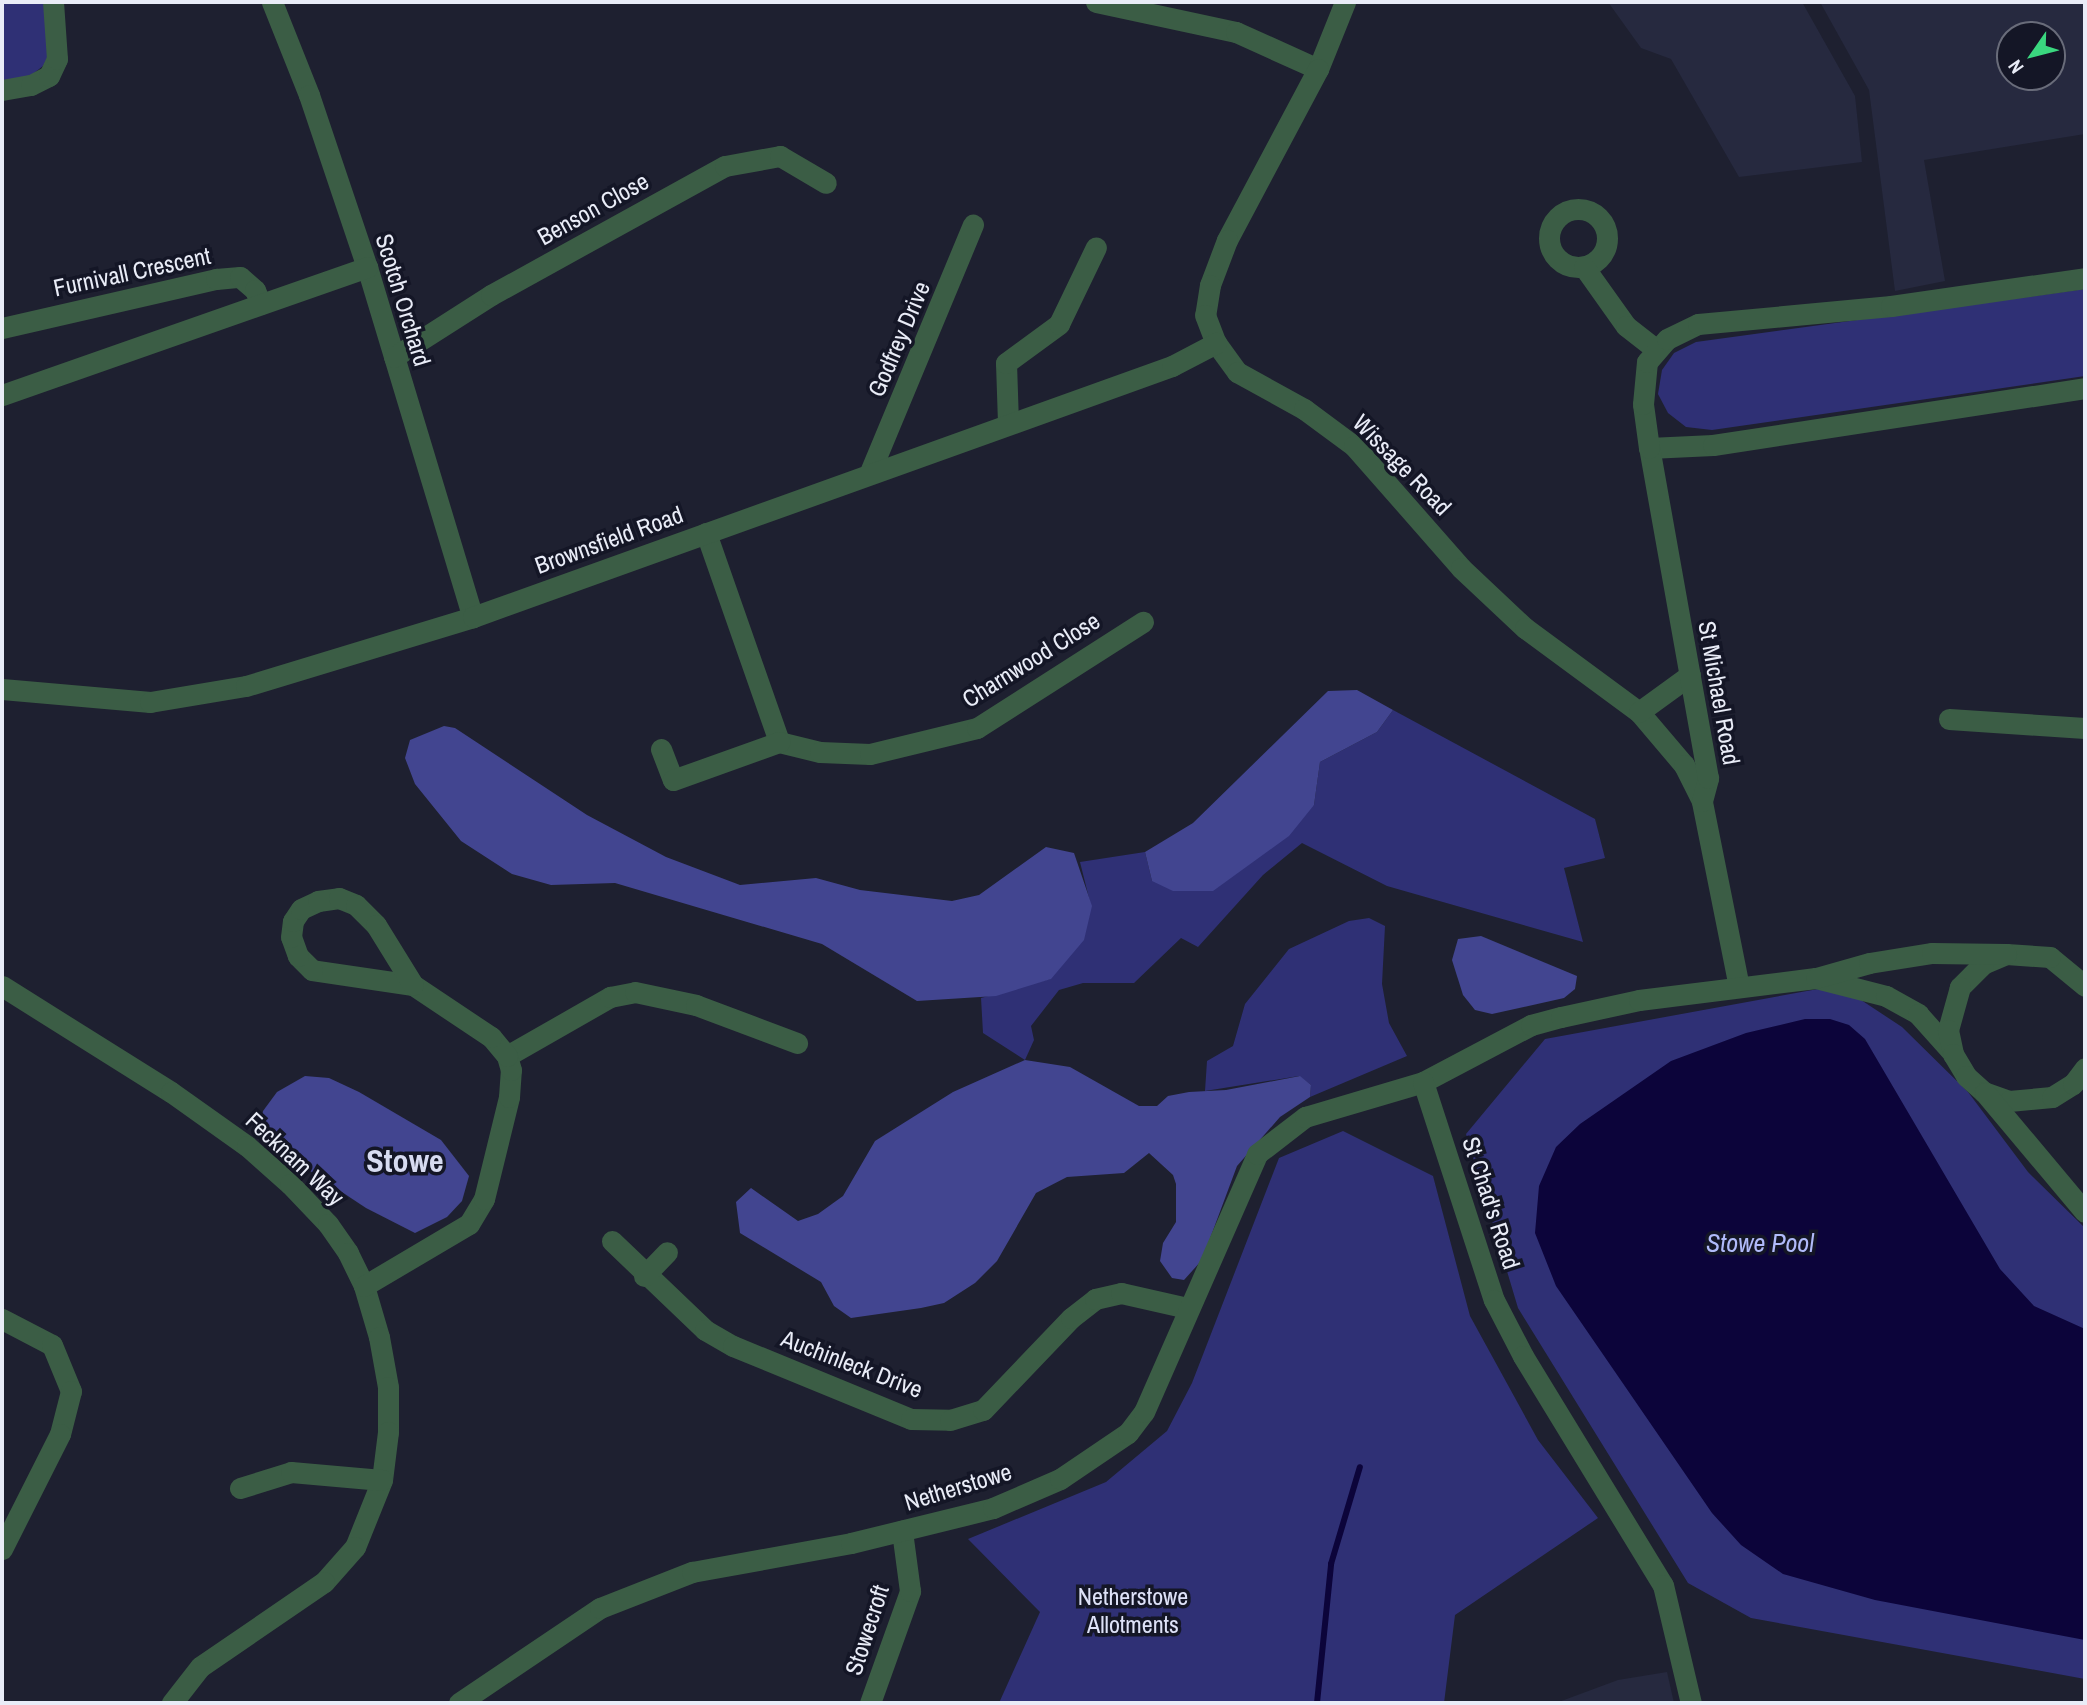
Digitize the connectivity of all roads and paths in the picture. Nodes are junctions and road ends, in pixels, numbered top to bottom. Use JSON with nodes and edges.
{"nodes":[{"id":1,"x":53,"y":2,"type":"edge"},
{"id":2,"x":272,"y":2,"type":"edge"},
{"id":3,"x":1096,"y":2,"type":"edge"},
{"id":4,"x":1345,"y":2,"type":"edge"},
{"id":5,"x":1318,"y":69,"type":"junction"},
{"id":6,"x":2,"y":90,"type":"edge"},
{"id":7,"x":826,"y":183,"type":"dead end"},
{"id":8,"x":973,"y":225,"type":"dead end"},
{"id":9,"x":1096,"y":247,"type":"dead end"},
{"id":10,"x":367,"y":267,"type":"junction"},
{"id":11,"x":1584,"y":267,"type":"dead end"},
{"id":12,"x":2085,"y":278,"type":"edge"},
{"id":13,"x":261,"y":304,"type":"junction"},
{"id":14,"x":2,"y":328,"type":"edge"},
{"id":15,"x":1216,"y":343,"type":"junction"},
{"id":16,"x":1655,"y":349,"type":"junction"},
{"id":17,"x":394,"y":357,"type":"junction"},
{"id":18,"x":2085,"y":388,"type":"edge"},
{"id":19,"x":2,"y":395,"type":"edge"},
{"id":20,"x":1008,"y":423,"type":"junction"},
{"id":21,"x":1649,"y":448,"type":"junction"},
{"id":22,"x":870,"y":472,"type":"junction"},
{"id":23,"x":706,"y":533,"type":"junction"},
{"id":24,"x":473,"y":617,"type":"junction"},
{"id":25,"x":1143,"y":622,"type":"dead end"},
{"id":26,"x":1690,"y":675,"type":"junction"},
{"id":27,"x":2,"y":689,"type":"edge"},
{"id":28,"x":1639,"y":712,"type":"junction"},
{"id":29,"x":1950,"y":719,"type":"dead end"},
{"id":30,"x":2085,"y":728,"type":"edge"},
{"id":31,"x":779,"y":742,"type":"junction"},
{"id":32,"x":661,"y":749,"type":"dead end"},
{"id":33,"x":1702,"y":802,"type":"junction"},
{"id":34,"x":2006,"y":954,"type":"junction"},
{"id":35,"x":2077,"y":970,"type":"edge"},
{"id":36,"x":1816,"y":978,"type":"junction"},
{"id":37,"x":413,"y":985,"type":"junction"},
{"id":38,"x":2,"y":986,"type":"edge"},
{"id":39,"x":2085,"y":986,"type":"edge"},
{"id":40,"x":1739,"y":987,"type":"junction"},
{"id":41,"x":797,"y":1043,"type":"dead end"},
{"id":42,"x":1953,"y":1054,"type":"junction"},
{"id":43,"x":508,"y":1056,"type":"junction"},
{"id":44,"x":2085,"y":1068,"type":"edge"},
{"id":45,"x":1423,"y":1082,"type":"junction"},
{"id":46,"x":1984,"y":1092,"type":"junction"},
{"id":47,"x":2085,"y":1212,"type":"edge"},
{"id":48,"x":612,"y":1241,"type":"dead end"},
{"id":49,"x":667,"y":1252,"type":"dead end"},
{"id":50,"x":644,"y":1276,"type":"junction"},
{"id":51,"x":365,"y":1286,"type":"junction"},
{"id":52,"x":1187,"y":1308,"type":"junction"},
{"id":53,"x":2,"y":1319,"type":"edge"},
{"id":54,"x":382,"y":1480,"type":"junction"},
{"id":55,"x":240,"y":1489,"type":"dead end"},
{"id":56,"x":902,"y":1531,"type":"junction"},
{"id":57,"x":2,"y":1549,"type":"edge"},
{"id":58,"x":172,"y":1703,"type":"edge"},
{"id":59,"x":459,"y":1703,"type":"edge"},
{"id":60,"x":870,"y":1703,"type":"edge"},
{"id":61,"x":1691,"y":1703,"type":"edge"}],
"edges":[{"from":1,"to":6,"type":"street"},
{"from":2,"to":10,"type":"street","name":"Scotch Orchard"},
{"from":3,"to":5,"type":"street"},
{"from":4,"to":5,"type":"street","name":"Wissage Road"},
{"from":5,"to":15,"type":"street","name":"Wissage Road"},
{"from":7,"to":17,"type":"street","name":"Benson Close"},
{"from":8,"to":22,"type":"street","name":"Godfrey Drive"},
{"from":9,"to":20,"type":"street"},
{"from":10,"to":13,"type":"street"},
{"from":10,"to":17,"type":"street","name":"Scotch Orchard"},
{"from":11,"to":16,"type":"street"},
{"from":12,"to":16,"type":"street"},
{"from":13,"to":14,"type":"street","name":"Furnivall Crescent"},
{"from":13,"to":19,"type":"street"},
{"from":15,"to":20,"type":"street","name":"Brownsfield Road"},
{"from":15,"to":28,"type":"street","name":"Wissage Road"},
{"from":16,"to":21,"type":"street","name":"St Michael Road"},
{"from":17,"to":24,"type":"street","name":"Scotch Orchard"},
{"from":18,"to":21,"type":"street"},
{"from":20,"to":22,"type":"street","name":"Brownsfield Road"},
{"from":21,"to":26,"type":"street","name":"St Michael Road"},
{"from":22,"to":23,"type":"street","name":"Brownsfield Road"},
{"from":23,"to":24,"type":"street","name":"Brownsfield Road"},
{"from":23,"to":31,"type":"street"},
{"from":24,"to":27,"type":"street","name":"Brownsfield Road"},
{"from":25,"to":31,"type":"street","name":"Charnwood Close"},
{"from":26,"to":28,"type":"street"},
{"from":26,"to":33,"type":"street","name":"St Michael Road"},
{"from":28,"to":33,"type":"street","name":"Wissage Road"},
{"from":29,"to":30,"type":"street"},
{"from":31,"to":32,"type":"street"},
{"from":33,"to":40,"type":"street","name":"St Michael Road"},
{"from":34,"to":35,"type":"street"},
{"from":34,"to":36,"type":"street"},
{"from":34,"to":42,"type":"street"},
{"from":35,"to":39,"type":"street"},
{"from":36,"to":40,"type":"street"},
{"from":36,"to":42,"type":"street"},
{"from":37,"to":37,"type":"street"},
{"from":37,"to":43,"type":"street"},
{"from":38,"to":51,"type":"street","name":"Fecknam Way"},
{"from":40,"to":45,"type":"street"},
{"from":41,"to":43,"type":"street"},
{"from":42,"to":46,"type":"street"},
{"from":43,"to":51,"type":"street"},
{"from":44,"to":46,"type":"street"},
{"from":45,"to":52,"type":"street","name":"Netherstowe"},
{"from":45,"to":61,"type":"street","name":"St Chad's Road"},
{"from":46,"to":47,"type":"street"},
{"from":48,"to":50,"type":"street","name":"Auchinleck Drive"},
{"from":49,"to":50,"type":"street"},
{"from":50,"to":52,"type":"street","name":"Auchinleck Drive"},
{"from":51,"to":54,"type":"street","name":"Fecknam Way"},
{"from":52,"to":56,"type":"street","name":"Netherstowe"},
{"from":53,"to":57,"type":"street"},
{"from":54,"to":55,"type":"street"},
{"from":54,"to":58,"type":"street","name":"Fecknam Way"},
{"from":56,"to":59,"type":"street","name":"Netherstowe"},
{"from":56,"to":60,"type":"street","name":"Stowecroft"}]}
